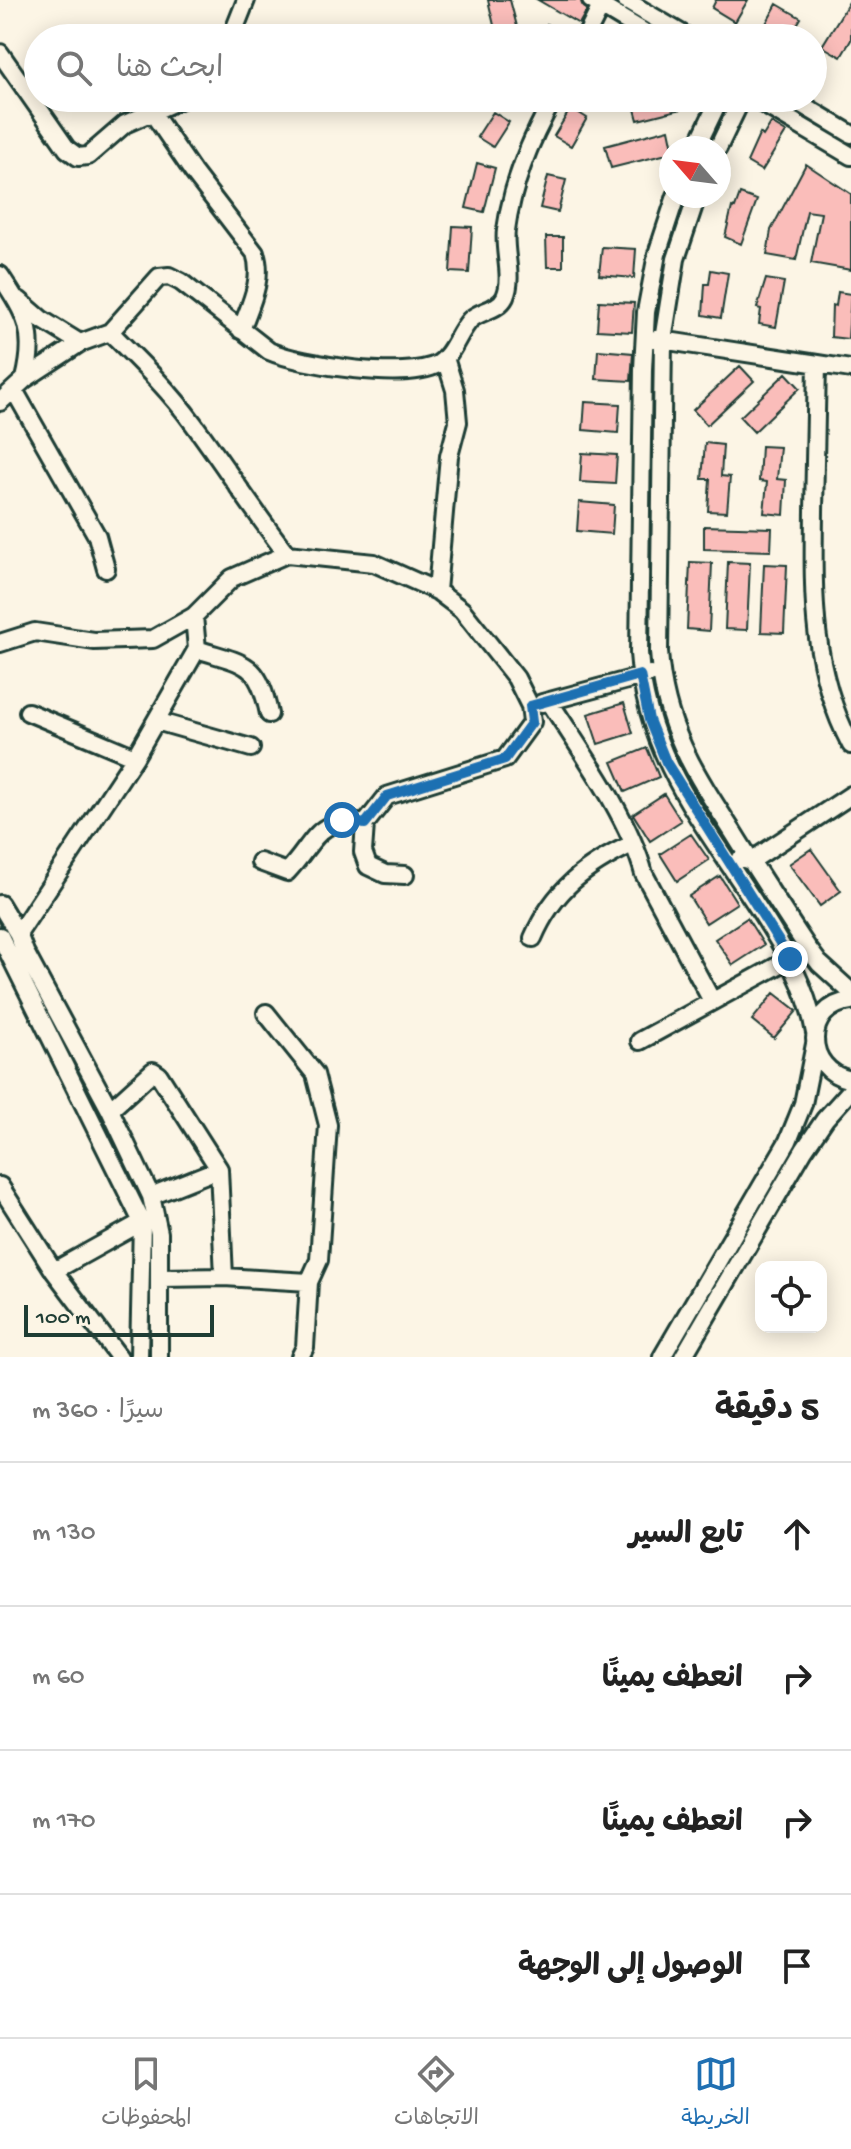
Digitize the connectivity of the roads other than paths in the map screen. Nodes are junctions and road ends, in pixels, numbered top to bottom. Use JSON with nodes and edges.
{"nodes":[{"id":1,"x":246,"y":0,"type":"edge"},
{"id":2,"x":625,"y":0,"type":"edge"},
{"id":3,"x":596,"y":3,"type":"edge"},
{"id":4,"x":237,"y":24,"type":"edge"},
{"id":5,"x":589,"y":24,"type":"edge"},
{"id":6,"x":631,"y":24,"type":"edge"},
{"id":7,"x":665,"y":24,"type":"edge"},
{"id":8,"x":0,"y":53,"type":"edge"},
{"id":9,"x":24,"y":87,"type":"edge"},
{"id":10,"x":41,"y":112,"type":"edge"},
{"id":11,"x":152,"y":112,"type":"joint"},
{"id":12,"x":546,"y":112,"type":"edge"},
{"id":13,"x":713,"y":112,"type":"edge"},
{"id":14,"x":735,"y":112,"type":"edge"},
{"id":15,"x":777,"y":112,"type":"edge"},
{"id":16,"x":814,"y":112,"type":"edge"},
{"id":17,"x":851,"y":134,"type":"edge"},
{"id":18,"x":702,"y":136,"type":"edge"},
{"id":19,"x":724,"y":136,"type":"edge"},
{"id":20,"x":851,"y":156,"type":"edge"},
{"id":21,"x":672,"y":208,"type":"edge"},
{"id":22,"x":693,"y":208,"type":"edge"},
{"id":23,"x":0,"y":275,"type":"edge"},
{"id":24,"x":13,"y":295,"type":"junction"},
{"id":25,"x":241,"y":330,"type":"junction"},
{"id":26,"x":110,"y":332,"type":"junction"},
{"id":27,"x":644,"y":338,"type":"junction"},
{"id":28,"x":663,"y":340,"type":"junction"},
{"id":29,"x":80,"y":343,"type":"junction"},
{"id":30,"x":445,"y":358,"type":"junction"},
{"id":31,"x":817,"y":364,"type":"junction"},
{"id":32,"x":851,"y":369,"type":"edge"},
{"id":33,"x":20,"y":385,"type":"junction"},
{"id":34,"x":0,"y":402,"type":"edge"},
{"id":35,"x":287,"y":554,"type":"junction"},
{"id":36,"x":106,"y":569,"type":"dead end"},
{"id":37,"x":437,"y":591,"type":"junction"},
{"id":38,"x":194,"y":616,"type":"junction"},
{"id":39,"x":0,"y":643,"type":"edge"},
{"id":40,"x":197,"y":649,"type":"junction"},
{"id":41,"x":660,"y":673,"type":"junction"},
{"id":42,"x":640,"y":675,"type":"junction"},
{"id":43,"x":549,"y":701,"type":"junction"},
{"id":44,"x":530,"y":706,"type":"junction"},
{"id":45,"x":28,"y":712,"type":"dead end"},
{"id":46,"x":269,"y":714,"type":"dead end"},
{"id":47,"x":156,"y":721,"type":"junction"},
{"id":48,"x":851,"y":745,"type":"edge"},
{"id":49,"x":251,"y":748,"type":"dead end"},
{"id":50,"x":135,"y":757,"type":"junction"},
{"id":51,"x":851,"y":795,"type":"edge"},
{"id":52,"x":365,"y":824,"type":"junction"},
{"id":53,"x":632,"y":844,"type":"junction"},
{"id":54,"x":751,"y":861,"type":"junction"},
{"id":55,"x":260,"y":862,"type":"dead end"},
{"id":56,"x":729,"y":863,"type":"junction"},
{"id":57,"x":405,"y":875,"type":"dead end"},
{"id":58,"x":741,"y":882,"type":"junction"},
{"id":59,"x":0,"y":904,"type":"edge"},
{"id":60,"x":18,"y":934,"type":"junction"},
{"id":61,"x":533,"y":938,"type":"dead end"},
{"id":62,"x":3,"y":948,"type":"edge"},
{"id":63,"x":790,"y":959,"type":"junction"},
{"id":64,"x":851,"y":992,"type":"edge"},
{"id":65,"x":712,"y":1001,"type":"junction"},
{"id":66,"x":851,"y":1001,"type":"edge"},
{"id":67,"x":266,"y":1013,"type":"dead end"},
{"id":68,"x":815,"y":1038,"type":"junction"},
{"id":69,"x":640,"y":1041,"type":"dead end"},
{"id":70,"x":851,"y":1080,"type":"edge"},
{"id":71,"x":851,"y":1090,"type":"edge"},
{"id":72,"x":110,"y":1110,"type":"junction"},
{"id":73,"x":219,"y":1169,"type":"junction"},
{"id":74,"x":0,"y":1186,"type":"edge"},
{"id":75,"x":151,"y":1196,"type":"junction"},
{"id":76,"x":142,"y":1222,"type":"junction"},
{"id":77,"x":54,"y":1271,"type":"junction"},
{"id":78,"x":224,"y":1277,"type":"junction"},
{"id":79,"x":161,"y":1278,"type":"junction"},
{"id":80,"x":309,"y":1282,"type":"junction"},
{"id":81,"x":119,"y":1357,"type":"edge"},
{"id":82,"x":139,"y":1357,"type":"edge"},
{"id":83,"x":159,"y":1357,"type":"edge"},
{"id":84,"x":300,"y":1357,"type":"edge"},
{"id":85,"x":662,"y":1357,"type":"edge"},
{"id":86,"x":683,"y":1357,"type":"edge"}],
"edges":[{"from":1,"to":4,"type":"street"},
{"from":2,"to":7,"type":"street"},
{"from":3,"to":5,"type":"street"},
{"from":3,"to":6,"type":"street"},
{"from":8,"to":9,"type":"street"},
{"from":10,"to":11,"type":"street"},
{"from":11,"to":25,"type":"street"},
{"from":12,"to":30,"type":"street"},
{"from":13,"to":18,"type":"street"},
{"from":14,"to":19,"type":"street"},
{"from":15,"to":20,"type":"street"},
{"from":16,"to":17,"type":"street"},
{"from":21,"to":27,"type":"street"},
{"from":22,"to":28,"type":"street"},
{"from":23,"to":24,"type":"street"},
{"from":24,"to":29,"type":"street"},
{"from":24,"to":33,"type":"street"},
{"from":25,"to":26,"type":"street"},
{"from":25,"to":30,"type":"street"},
{"from":26,"to":29,"type":"street"},
{"from":26,"to":35,"type":"street"},
{"from":27,"to":28,"type":"street"},
{"from":27,"to":42,"type":"street"},
{"from":28,"to":31,"type":"street"},
{"from":28,"to":41,"type":"street"},
{"from":29,"to":33,"type":"street"},
{"from":30,"to":37,"type":"street"},
{"from":31,"to":32,"type":"street"},
{"from":31,"to":48,"type":"street"},
{"from":33,"to":34,"type":"street"},
{"from":33,"to":36,"type":"street"},
{"from":35,"to":37,"type":"street"},
{"from":35,"to":38,"type":"street"},
{"from":37,"to":44,"type":"street"},
{"from":38,"to":39,"type":"street"},
{"from":38,"to":40,"type":"street"},
{"from":40,"to":46,"type":"street"},
{"from":40,"to":47,"type":"street"},
{"from":41,"to":42,"type":"street"},
{"from":41,"to":54,"type":"street"},
{"from":42,"to":43,"type":"street"},
{"from":42,"to":56,"type":"street"},
{"from":43,"to":44,"type":"street"},
{"from":43,"to":53,"type":"street"},
{"from":44,"to":52,"type":"street"},
{"from":45,"to":50,"type":"street"},
{"from":47,"to":49,"type":"street"},
{"from":47,"to":50,"type":"street"},
{"from":50,"to":60,"type":"street"},
{"from":51,"to":54,"type":"street"},
{"from":52,"to":55,"type":"street"},
{"from":52,"to":57,"type":"street"},
{"from":53,"to":61,"type":"street"},
{"from":53,"to":65,"type":"street"},
{"from":54,"to":56,"type":"street"},
{"from":54,"to":58,"type":"street"},
{"from":54,"to":64,"type":"street"},
{"from":56,"to":58,"type":"street"},
{"from":58,"to":63,"type":"street"},
{"from":59,"to":60,"type":"street"},
{"from":60,"to":72,"type":"street"},
{"from":62,"to":76,"type":"street"},
{"from":63,"to":65,"type":"street"},
{"from":63,"to":68,"type":"street"},
{"from":65,"to":69,"type":"street"},
{"from":66,"to":68,"type":"street"},
{"from":67,"to":80,"type":"street"},
{"from":68,"to":70,"type":"street"},
{"from":68,"to":85,"type":"street"},
{"from":71,"to":86,"type":"street"},
{"from":72,"to":73,"type":"street"},
{"from":72,"to":75,"type":"street"},
{"from":73,"to":75,"type":"street"},
{"from":73,"to":78,"type":"street"},
{"from":74,"to":77,"type":"street"},
{"from":75,"to":79,"type":"street"},
{"from":76,"to":77,"type":"street"},
{"from":76,"to":82,"type":"street"},
{"from":77,"to":81,"type":"street"},
{"from":78,"to":79,"type":"street"},
{"from":78,"to":80,"type":"street"},
{"from":79,"to":83,"type":"street"},
{"from":80,"to":84,"type":"street"}]}
